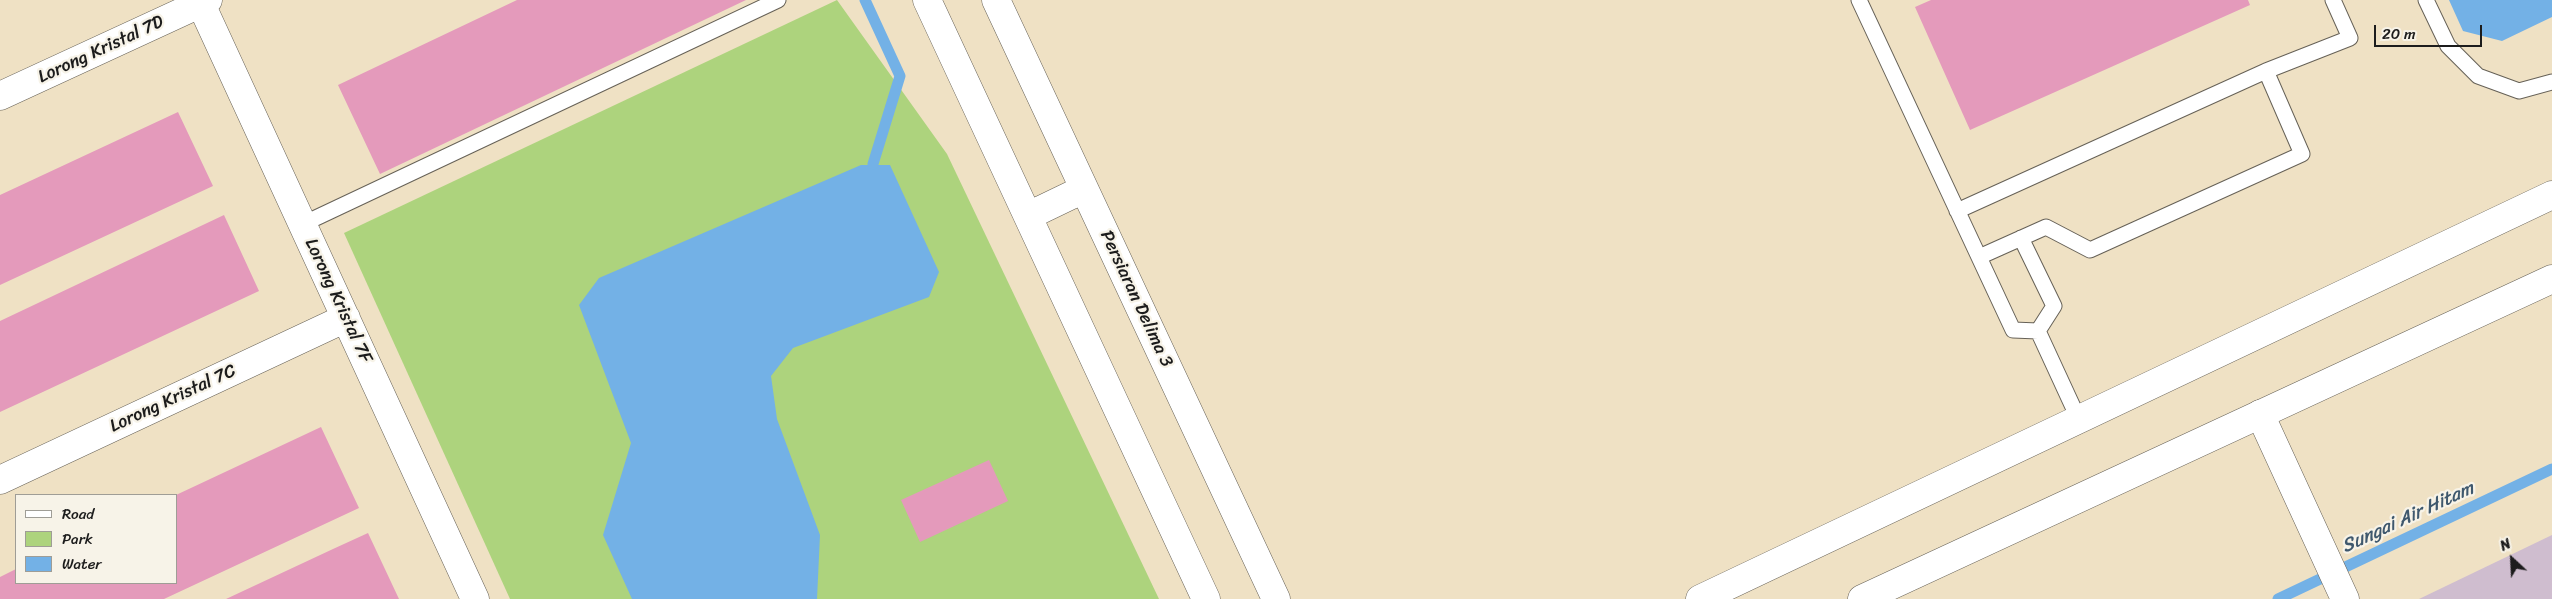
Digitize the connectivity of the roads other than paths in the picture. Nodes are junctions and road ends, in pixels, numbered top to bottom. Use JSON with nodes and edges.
{"nodes":[{"id":1,"x":778,"y":0,"type":"edge"},
{"id":2,"x":927,"y":0,"type":"edge"},
{"id":3,"x":996,"y":0,"type":"edge"},
{"id":4,"x":1859,"y":0,"type":"edge"},
{"id":5,"x":2332,"y":0,"type":"edge"},
{"id":6,"x":2426,"y":0,"type":"edge"},
{"id":7,"x":205,"y":2,"type":"edge"},
{"id":8,"x":2266,"y":71,"type":"junction"},
{"id":9,"x":2552,"y":82,"type":"edge"},
{"id":10,"x":0,"y":96,"type":"edge"},
{"id":11,"x":1084,"y":189,"type":"junction"},
{"id":12,"x":2552,"y":195,"type":"edge"},
{"id":13,"x":1957,"y":211,"type":"junction"},
{"id":14,"x":1028,"y":216,"type":"junction"},
{"id":15,"x":303,"y":224,"type":"junction"},
{"id":16,"x":2021,"y":238,"type":"junction"},
{"id":17,"x":1979,"y":257,"type":"junction"},
{"id":18,"x":2552,"y":279,"type":"edge"},
{"id":19,"x":346,"y":318,"type":"junction"},
{"id":20,"x":2038,"y":331,"type":"junction"},
{"id":21,"x":2260,"y":414,"type":"junction"},
{"id":22,"x":2079,"y":420,"type":"junction"},
{"id":23,"x":0,"y":480,"type":"edge"},
{"id":24,"x":475,"y":599,"type":"edge"},
{"id":25,"x":1206,"y":599,"type":"edge"},
{"id":26,"x":1276,"y":599,"type":"edge"},
{"id":27,"x":1700,"y":599,"type":"edge"},
{"id":28,"x":1862,"y":599,"type":"edge"},
{"id":29,"x":2345,"y":599,"type":"edge"}],
"edges":[{"from":1,"to":15,"type":"lane"},
{"from":2,"to":14,"type":"street"},
{"from":3,"to":11,"type":"street","name":"Persiaran Delima 3"},
{"from":4,"to":13,"type":"lane"},
{"from":5,"to":8,"type":"lane"},
{"from":6,"to":9,"type":"lane"},
{"from":7,"to":10,"type":"street","name":"Lorong Kristal 7D"},
{"from":7,"to":15,"type":"street","name":"Lorong Kristal 7F"},
{"from":8,"to":13,"type":"lane"},
{"from":8,"to":16,"type":"lane"},
{"from":11,"to":14,"type":"street"},
{"from":11,"to":26,"type":"street","name":"Persiaran Delima 3"},
{"from":12,"to":22,"type":"street"},
{"from":13,"to":17,"type":"lane"},
{"from":14,"to":25,"type":"street"},
{"from":15,"to":19,"type":"street","name":"Lorong Kristal 7F"},
{"from":16,"to":17,"type":"lane"},
{"from":16,"to":20,"type":"lane"},
{"from":17,"to":20,"type":"lane"},
{"from":18,"to":21,"type":"street"},
{"from":19,"to":23,"type":"street","name":"Lorong Kristal 7C"},
{"from":19,"to":24,"type":"street","name":"Lorong Kristal 7F"},
{"from":20,"to":22,"type":"lane"},
{"from":21,"to":28,"type":"street"},
{"from":21,"to":29,"type":"street"},
{"from":22,"to":27,"type":"street"}]}
